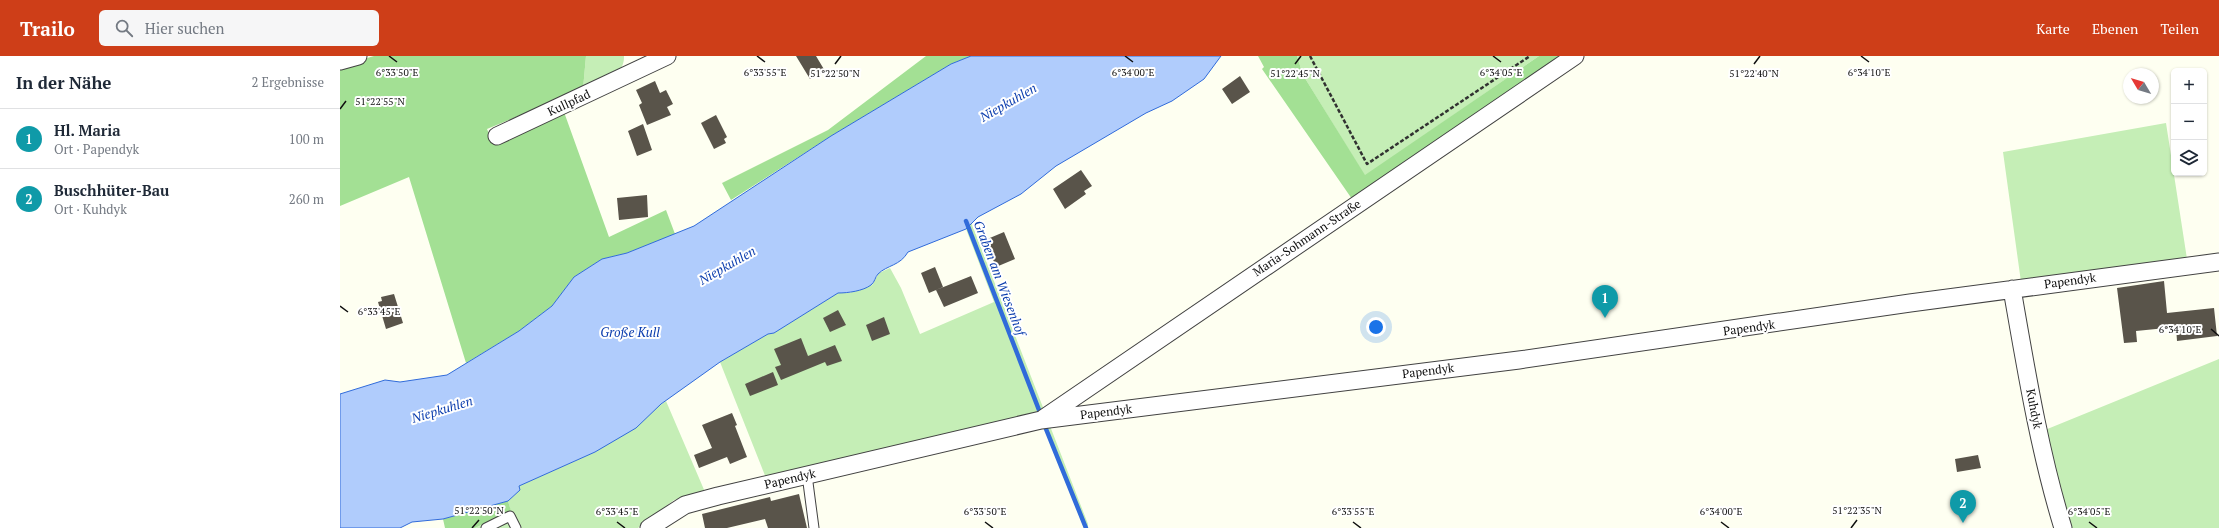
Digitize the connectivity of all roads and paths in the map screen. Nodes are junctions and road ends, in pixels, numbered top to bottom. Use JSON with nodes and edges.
{"nodes":[{"id":1,"x":358,"y":56,"type":"edge"},
{"id":2,"x":667,"y":56,"type":"edge"},
{"id":3,"x":1310,"y":56,"type":"edge"},
{"id":4,"x":1530,"y":56,"type":"edge"},
{"id":5,"x":1575,"y":56,"type":"edge"},
{"id":6,"x":340,"y":61,"type":"edge"},
{"id":7,"x":637,"y":63,"type":"edge"},
{"id":8,"x":497,"y":136,"type":"dead end"},
{"id":9,"x":2219,"y":262,"type":"edge"},
{"id":10,"x":2012,"y":289,"type":"junction"},
{"id":11,"x":1041,"y":420,"type":"junction"},
{"id":12,"x":807,"y":475,"type":"junction"},
{"id":13,"x":486,"y":528,"type":"edge"},
{"id":14,"x":516,"y":528,"type":"edge"},
{"id":15,"x":649,"y":528,"type":"edge"},
{"id":16,"x":814,"y":528,"type":"edge"},
{"id":17,"x":2063,"y":528,"type":"edge"}],
"edges":[{"from":1,"to":6,"type":"street"},
{"from":2,"to":7,"type":"street","name":"Kullpfad"},
{"from":3,"to":4,"type":"path"},
{"from":5,"to":11,"type":"street","name":"Maria-Sohmann-Straße"},
{"from":7,"to":8,"type":"street","name":"Kullpfad"},
{"from":9,"to":10,"type":"street","name":"Papendyk"},
{"from":10,"to":11,"type":"street","name":"Papendyk"},
{"from":10,"to":17,"type":"street","name":"Kuhdyk"},
{"from":11,"to":12,"type":"street","name":"Papendyk"},
{"from":12,"to":15,"type":"street","name":"Papendyk"},
{"from":12,"to":16,"type":"lane"},
{"from":13,"to":14,"type":"lane"}]}
